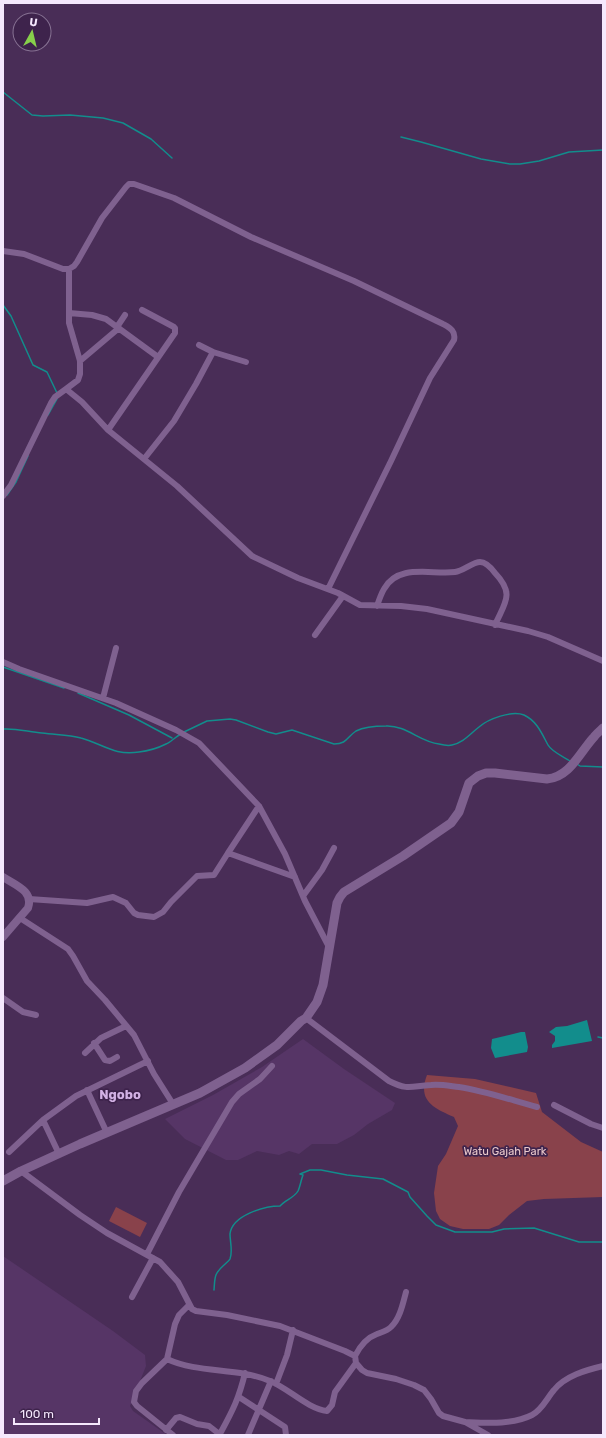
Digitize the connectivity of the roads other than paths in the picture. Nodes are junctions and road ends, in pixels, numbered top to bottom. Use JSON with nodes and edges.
{"nodes":[{"id":1,"x":3,"y":251,"type":"edge"},
{"id":2,"x":68,"y":268,"type":"junction"},
{"id":3,"x":142,"y":310,"type":"dead end"},
{"id":4,"x":69,"y":313,"type":"junction"},
{"id":5,"x":125,"y":315,"type":"dead end"},
{"id":6,"x":118,"y":327,"type":"junction"},
{"id":7,"x":198,"y":345,"type":"dead end"},
{"id":8,"x":213,"y":352,"type":"junction"},
{"id":9,"x":158,"y":357,"type":"junction"},
{"id":10,"x":80,"y":361,"type":"junction"},
{"id":11,"x":246,"y":362,"type":"dead end"},
{"id":12,"x":66,"y":389,"type":"junction"},
{"id":13,"x":108,"y":430,"type":"junction"},
{"id":14,"x":144,"y":459,"type":"junction"},
{"id":15,"x":3,"y":496,"type":"edge"},
{"id":16,"x":328,"y":589,"type":"junction"},
{"id":17,"x":343,"y":596,"type":"junction"},
{"id":18,"x":377,"y":606,"type":"junction"},
{"id":19,"x":495,"y":625,"type":"junction"},
{"id":20,"x":315,"y":635,"type":"dead end"},
{"id":21,"x":116,"y":648,"type":"dead end"},
{"id":22,"x":603,"y":661,"type":"edge"},
{"id":23,"x":3,"y":662,"type":"edge"},
{"id":24,"x":103,"y":698,"type":"junction"},
{"id":25,"x":603,"y":728,"type":"edge"},
{"id":26,"x":259,"y":806,"type":"junction"},
{"id":27,"x":334,"y":848,"type":"dead end"},
{"id":28,"x":228,"y":853,"type":"junction"},
{"id":29,"x":3,"y":877,"type":"edge"},
{"id":30,"x":295,"y":877,"type":"junction"},
{"id":31,"x":302,"y":896,"type":"junction"},
{"id":32,"x":29,"y":899,"type":"junction"},
{"id":33,"x":20,"y":918,"type":"junction"},
{"id":34,"x":3,"y":937,"type":"edge"},
{"id":35,"x":329,"y":946,"type":"junction"},
{"id":36,"x":3,"y":998,"type":"edge"},
{"id":37,"x":36,"y":1015,"type":"dead end"},
{"id":38,"x":306,"y":1018,"type":"junction"},
{"id":39,"x":126,"y":1026,"type":"junction"},
{"id":40,"x":94,"y":1043,"type":"junction"},
{"id":41,"x":85,"y":1052,"type":"dead end"},
{"id":42,"x":117,"y":1057,"type":"dead end"},
{"id":43,"x":148,"y":1061,"type":"junction"},
{"id":44,"x":272,"y":1066,"type":"dead end"},
{"id":45,"x":87,"y":1090,"type":"junction"},
{"id":46,"x":173,"y":1104,"type":"junction"},
{"id":47,"x":554,"y":1106,"type":"dead end"},
{"id":48,"x":537,"y":1107,"type":"dead end"},
{"id":49,"x":43,"y":1120,"type":"junction"},
{"id":50,"x":603,"y":1128,"type":"edge"},
{"id":51,"x":107,"y":1133,"type":"junction"},
{"id":52,"x":9,"y":1152,"type":"dead end"},
{"id":53,"x":59,"y":1154,"type":"junction"},
{"id":54,"x":22,"y":1171,"type":"junction"},
{"id":55,"x":3,"y":1181,"type":"edge"},
{"id":56,"x":147,"y":1254,"type":"junction"},
{"id":57,"x":153,"y":1258,"type":"junction"},
{"id":58,"x":406,"y":1292,"type":"dead end"},
{"id":59,"x":132,"y":1297,"type":"dead end"},
{"id":60,"x":189,"y":1304,"type":"junction"},
{"id":61,"x":293,"y":1330,"type":"junction"},
{"id":62,"x":167,"y":1359,"type":"junction"},
{"id":63,"x":355,"y":1359,"type":"junction"},
{"id":64,"x":603,"y":1366,"type":"edge"},
{"id":65,"x":245,"y":1374,"type":"junction"},
{"id":66,"x":274,"y":1382,"type":"junction"},
{"id":67,"x":239,"y":1397,"type":"junction"},
{"id":68,"x":259,"y":1409,"type":"junction"},
{"id":69,"x":465,"y":1422,"type":"junction"},
{"id":70,"x":166,"y":1430,"type":"junction"},
{"id":71,"x":174,"y":1435,"type":"edge"},
{"id":72,"x":248,"y":1435,"type":"edge"},
{"id":73,"x":286,"y":1435,"type":"edge"},
{"id":74,"x":488,"y":1435,"type":"edge"}],
"edges":[{"from":1,"to":2,"type":"street"},
{"from":2,"to":4,"type":"street"},
{"from":2,"to":16,"type":"street"},
{"from":3,"to":9,"type":"street"},
{"from":4,"to":6,"type":"street"},
{"from":4,"to":10,"type":"street"},
{"from":5,"to":6,"type":"street"},
{"from":6,"to":9,"type":"street"},
{"from":6,"to":10,"type":"street"},
{"from":7,"to":8,"type":"street"},
{"from":8,"to":11,"type":"street"},
{"from":8,"to":14,"type":"street"},
{"from":9,"to":13,"type":"street"},
{"from":10,"to":12,"type":"street"},
{"from":12,"to":13,"type":"street"},
{"from":12,"to":15,"type":"street"},
{"from":13,"to":14,"type":"street"},
{"from":14,"to":16,"type":"street"},
{"from":16,"to":17,"type":"street"},
{"from":17,"to":18,"type":"street"},
{"from":17,"to":20,"type":"street"},
{"from":18,"to":19,"type":"street"},
{"from":18,"to":19,"type":"street"},
{"from":19,"to":22,"type":"street"},
{"from":21,"to":24,"type":"street"},
{"from":23,"to":24,"type":"street"},
{"from":24,"to":26,"type":"street"},
{"from":25,"to":35,"type":"main road"},
{"from":26,"to":28,"type":"street"},
{"from":26,"to":30,"type":"street"},
{"from":27,"to":31,"type":"street"},
{"from":28,"to":30,"type":"street"},
{"from":28,"to":32,"type":"street"},
{"from":29,"to":32,"type":"street"},
{"from":30,"to":31,"type":"street"},
{"from":31,"to":35,"type":"street"},
{"from":32,"to":33,"type":"street"},
{"from":33,"to":34,"type":"street"},
{"from":33,"to":39,"type":"street"},
{"from":35,"to":38,"type":"main road"},
{"from":36,"to":37,"type":"street"},
{"from":38,"to":46,"type":"main road"},
{"from":38,"to":48,"type":"street"},
{"from":39,"to":40,"type":"street"},
{"from":39,"to":43,"type":"street"},
{"from":40,"to":41,"type":"street"},
{"from":40,"to":42,"type":"street"},
{"from":43,"to":45,"type":"street"},
{"from":43,"to":46,"type":"street"},
{"from":44,"to":56,"type":"street"},
{"from":45,"to":49,"type":"street"},
{"from":45,"to":51,"type":"street"},
{"from":46,"to":51,"type":"main road"},
{"from":47,"to":50,"type":"street"},
{"from":49,"to":52,"type":"street"},
{"from":49,"to":53,"type":"street"},
{"from":51,"to":53,"type":"main road"},
{"from":53,"to":54,"type":"main road"},
{"from":54,"to":55,"type":"main road"},
{"from":54,"to":56,"type":"street"},
{"from":56,"to":57,"type":"street"},
{"from":57,"to":59,"type":"street"},
{"from":57,"to":60,"type":"street"},
{"from":58,"to":63,"type":"street"},
{"from":60,"to":61,"type":"street"},
{"from":60,"to":62,"type":"street"},
{"from":61,"to":63,"type":"street"},
{"from":61,"to":66,"type":"street"},
{"from":62,"to":65,"type":"street"},
{"from":62,"to":70,"type":"street"},
{"from":63,"to":66,"type":"street"},
{"from":63,"to":69,"type":"street"},
{"from":64,"to":69,"type":"street"},
{"from":65,"to":66,"type":"street"},
{"from":65,"to":67,"type":"street"},
{"from":66,"to":68,"type":"street"},
{"from":67,"to":68,"type":"street"},
{"from":67,"to":70,"type":"street"},
{"from":68,"to":72,"type":"street"},
{"from":68,"to":73,"type":"street"},
{"from":69,"to":74,"type":"street"},
{"from":70,"to":71,"type":"street"}]}
